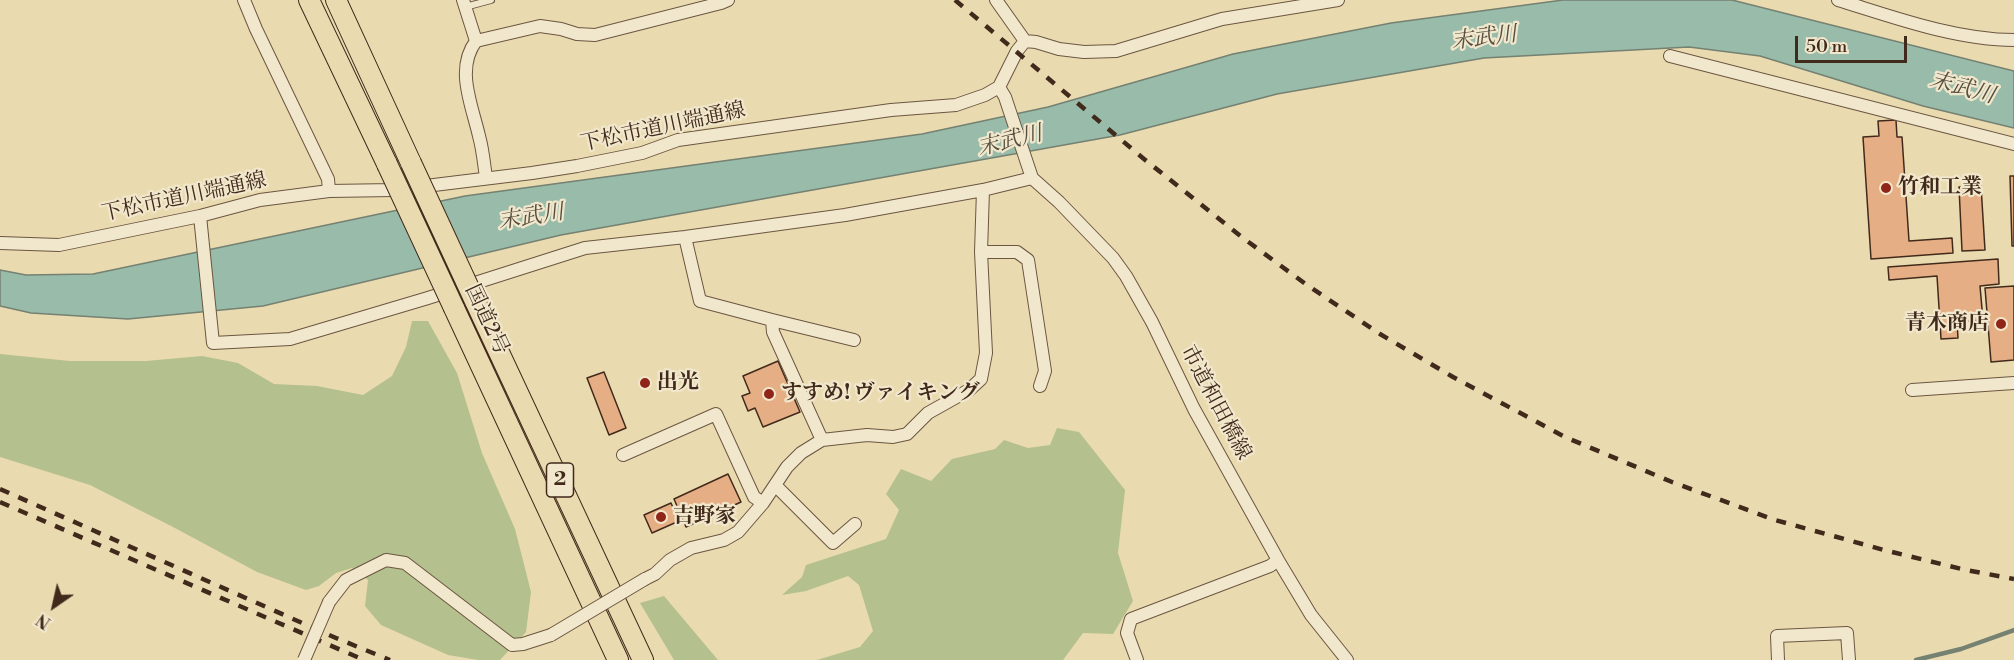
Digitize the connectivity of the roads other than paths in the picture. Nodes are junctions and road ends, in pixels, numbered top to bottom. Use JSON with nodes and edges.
{"nodes":[{"id":1,"x":244,"y":0,"type":"edge"},
{"id":2,"x":309,"y":0,"type":"edge"},
{"id":3,"x":336,"y":0,"type":"edge"},
{"id":4,"x":491,"y":0,"type":"edge"},
{"id":5,"x":728,"y":0,"type":"edge"},
{"id":6,"x":996,"y":0,"type":"edge"},
{"id":7,"x":1338,"y":0,"type":"edge"},
{"id":8,"x":1838,"y":0,"type":"edge"},
{"id":9,"x":464,"y":4,"type":"edge"},
{"id":10,"x":476,"y":40,"type":"junction"},
{"id":11,"x":2014,"y":40,"type":"edge"},
{"id":12,"x":1025,"y":41,"type":"junction"},
{"id":13,"x":1670,"y":56,"type":"dead end"},
{"id":14,"x":1002,"y":92,"type":"junction"},
{"id":15,"x":2014,"y":144,"type":"edge"},
{"id":16,"x":486,"y":178,"type":"junction"},
{"id":17,"x":1032,"y":178,"type":"junction"},
{"id":18,"x":983,"y":190,"type":"junction"},
{"id":19,"x":329,"y":191,"type":"junction"},
{"id":20,"x":201,"y":221,"type":"junction"},
{"id":21,"x":685,"y":237,"type":"junction"},
{"id":22,"x":0,"y":243,"type":"edge"},
{"id":23,"x":981,"y":252,"type":"junction"},
{"id":24,"x":772,"y":320,"type":"junction"},
{"id":25,"x":854,"y":340,"type":"dead end"},
{"id":26,"x":2014,"y":382,"type":"edge"},
{"id":27,"x":1040,"y":386,"type":"dead end"},
{"id":28,"x":1912,"y":390,"type":"dead end"},
{"id":29,"x":822,"y":440,"type":"junction"},
{"id":30,"x":623,"y":455,"type":"dead end"},
{"id":31,"x":775,"y":486,"type":"junction"},
{"id":32,"x":763,"y":503,"type":"junction"},
{"id":33,"x":855,"y":524,"type":"dead end"},
{"id":34,"x":1278,"y":560,"type":"junction"},
{"id":35,"x":304,"y":660,"type":"edge"},
{"id":36,"x":618,"y":660,"type":"edge"},
{"id":37,"x":644,"y":660,"type":"edge"},
{"id":38,"x":1137,"y":660,"type":"edge"},
{"id":39,"x":1346,"y":660,"type":"edge"},
{"id":40,"x":1778,"y":660,"type":"edge"},
{"id":41,"x":1850,"y":660,"type":"edge"}],
"edges":[{"from":1,"to":19,"type":"street"},
{"from":2,"to":36,"type":"highway","name":"国道2号","number":"2","bridge":true},
{"from":3,"to":37,"type":"highway","name":"国道2号","number":"2","bridge":true},
{"from":4,"to":9,"type":"lane"},
{"from":5,"to":10,"type":"street"},
{"from":6,"to":12,"type":"street"},
{"from":7,"to":12,"type":"street"},
{"from":8,"to":11,"type":"street"},
{"from":9,"to":10,"type":"street"},
{"from":10,"to":16,"type":"street"},
{"from":12,"to":14,"type":"street"},
{"from":13,"to":15,"type":"street"},
{"from":14,"to":16,"type":"street","name":"下松市道川端通線"},
{"from":14,"to":17,"type":"street"},
{"from":16,"to":19,"type":"street","name":"下松市道川端通線"},
{"from":17,"to":18,"type":"street"},
{"from":17,"to":34,"type":"street","name":"市道和田橋線"},
{"from":18,"to":21,"type":"street"},
{"from":18,"to":23,"type":"street"},
{"from":19,"to":20,"type":"street","name":"下松市道川端通線"},
{"from":20,"to":21,"type":"street"},
{"from":20,"to":22,"type":"street","name":"下松市道川端通線"},
{"from":21,"to":24,"type":"street"},
{"from":23,"to":27,"type":"street"},
{"from":23,"to":29,"type":"street"},
{"from":24,"to":25,"type":"street"},
{"from":24,"to":29,"type":"street"},
{"from":26,"to":28,"type":"street"},
{"from":29,"to":31,"type":"street"},
{"from":30,"to":32,"type":"street"},
{"from":31,"to":32,"type":"street"},
{"from":31,"to":33,"type":"street"},
{"from":32,"to":35,"type":"street","bridge":true},
{"from":34,"to":38,"type":"street"},
{"from":34,"to":39,"type":"street","name":"市道和田橋線"},
{"from":40,"to":41,"type":"street"}]}
